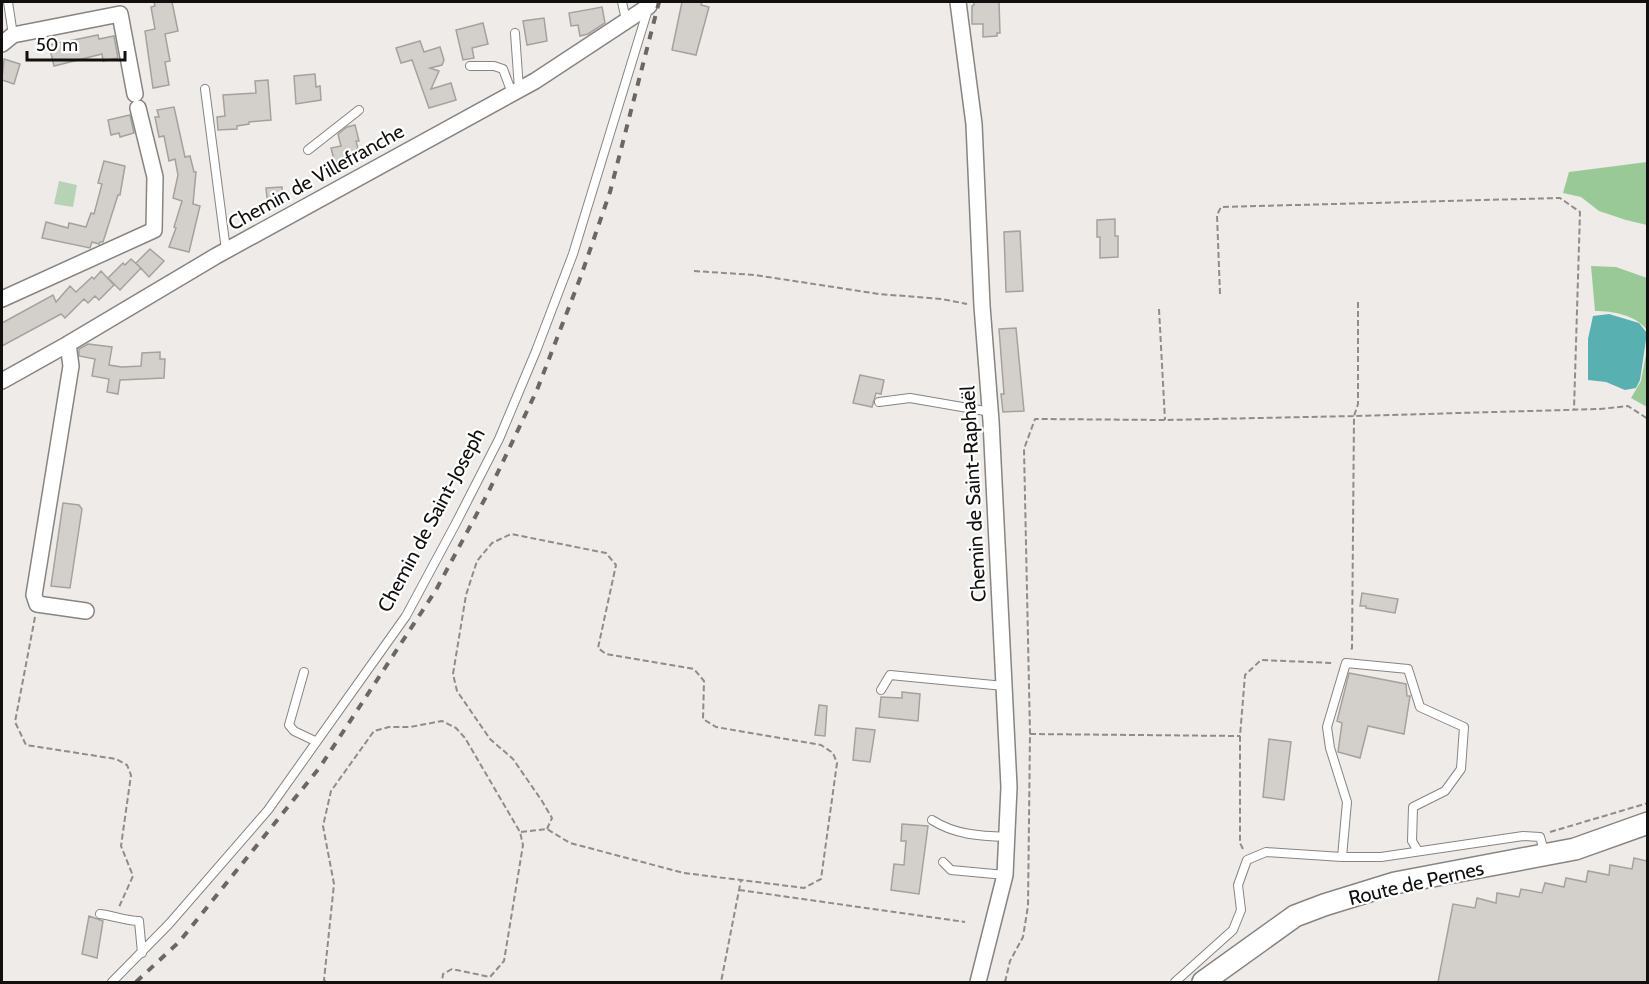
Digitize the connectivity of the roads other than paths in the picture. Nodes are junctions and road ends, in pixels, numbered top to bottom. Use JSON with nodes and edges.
{"nodes":[{"id":1,"x":8,"y":2,"type":"edge"},
{"id":2,"x":622,"y":2,"type":"edge"},
{"id":3,"x":958,"y":2,"type":"edge"},
{"id":4,"x":649,"y":4,"type":"edge"},
{"id":5,"x":627,"y":20,"type":"junction"},
{"id":6,"x":515,"y":33,"type":"dead end"},
{"id":7,"x":7,"y":40,"type":"edge"},
{"id":8,"x":470,"y":66,"type":"dead end"},
{"id":9,"x":206,"y":89,"type":"dead end"},
{"id":10,"x":516,"y":91,"type":"junction"},
{"id":11,"x":359,"y":110,"type":"dead end"},
{"id":12,"x":308,"y":150,"type":"dead end"},
{"id":13,"x":226,"y":250,"type":"junction"},
{"id":14,"x":2,"y":299,"type":"edge"},
{"id":15,"x":68,"y":344,"type":"junction"},
{"id":16,"x":2,"y":381,"type":"edge"},
{"id":17,"x":879,"y":402,"type":"dead end"},
{"id":18,"x":991,"y":412,"type":"junction"},
{"id":19,"x":86,"y":611,"type":"dead end"},
{"id":20,"x":304,"y":672,"type":"dead end"},
{"id":21,"x":1004,"y":686,"type":"junction"},
{"id":22,"x":881,"y":690,"type":"dead end"},
{"id":23,"x":315,"y":741,"type":"junction"},
{"id":24,"x":933,"y":820,"type":"dead end"},
{"id":25,"x":1647,"y":823,"type":"edge"},
{"id":26,"x":1007,"y":837,"type":"junction"},
{"id":27,"x":1543,"y":846,"type":"junction"},
{"id":28,"x":1418,"y":851,"type":"junction"},
{"id":29,"x":1342,"y":857,"type":"junction"},
{"id":30,"x":943,"y":862,"type":"dead end"},
{"id":31,"x":1005,"y":875,"type":"junction"},
{"id":32,"x":100,"y":914,"type":"dead end"},
{"id":33,"x":142,"y":953,"type":"junction"},
{"id":34,"x":112,"y":982,"type":"edge"},
{"id":35,"x":978,"y":982,"type":"edge"},
{"id":36,"x":1175,"y":982,"type":"edge"},
{"id":37,"x":1203,"y":982,"type":"edge"}],
"edges":[{"from":1,"to":7,"type":"lane"},
{"from":2,"to":5,"type":"lane"},
{"from":3,"to":18,"type":"street","name":"Chemin de Saint-Raphaël"},
{"from":4,"to":5,"type":"street","name":"Chemin de Villefranche"},
{"from":4,"to":23,"type":"lane","name":"Chemin de Saint-Joseph"},
{"from":5,"to":10,"type":"street","name":"Chemin de Villefranche"},
{"from":6,"to":10,"type":"lane"},
{"from":7,"to":14,"type":"street"},
{"from":8,"to":10,"type":"lane"},
{"from":9,"to":13,"type":"lane"},
{"from":10,"to":13,"type":"street","name":"Chemin de Villefranche"},
{"from":11,"to":12,"type":"lane"},
{"from":13,"to":15,"type":"street","name":"Chemin de Villefranche"},
{"from":15,"to":16,"type":"street","name":"Chemin de Villefranche"},
{"from":15,"to":19,"type":"street"},
{"from":17,"to":18,"type":"lane"},
{"from":18,"to":21,"type":"street","name":"Chemin de Saint-Raphaël"},
{"from":20,"to":23,"type":"lane"},
{"from":21,"to":22,"type":"lane"},
{"from":21,"to":26,"type":"street","name":"Chemin de Saint-Raphaël"},
{"from":23,"to":33,"type":"lane","name":"Chemin de Saint-Joseph"},
{"from":24,"to":26,"type":"lane"},
{"from":25,"to":27,"type":"street","name":"Route de Pernes"},
{"from":26,"to":31,"type":"street","name":"Chemin de Saint-Raphaël"},
{"from":27,"to":28,"type":"lane"},
{"from":27,"to":37,"type":"street","name":"Route de Pernes"},
{"from":28,"to":29,"type":"lane"},
{"from":28,"to":29,"type":"lane"},
{"from":29,"to":36,"type":"lane"},
{"from":30,"to":31,"type":"lane"},
{"from":31,"to":35,"type":"street","name":"Chemin de Saint-Raphaël"},
{"from":32,"to":33,"type":"lane"},
{"from":33,"to":34,"type":"lane","name":"Chemin de Saint-Joseph"}]}
